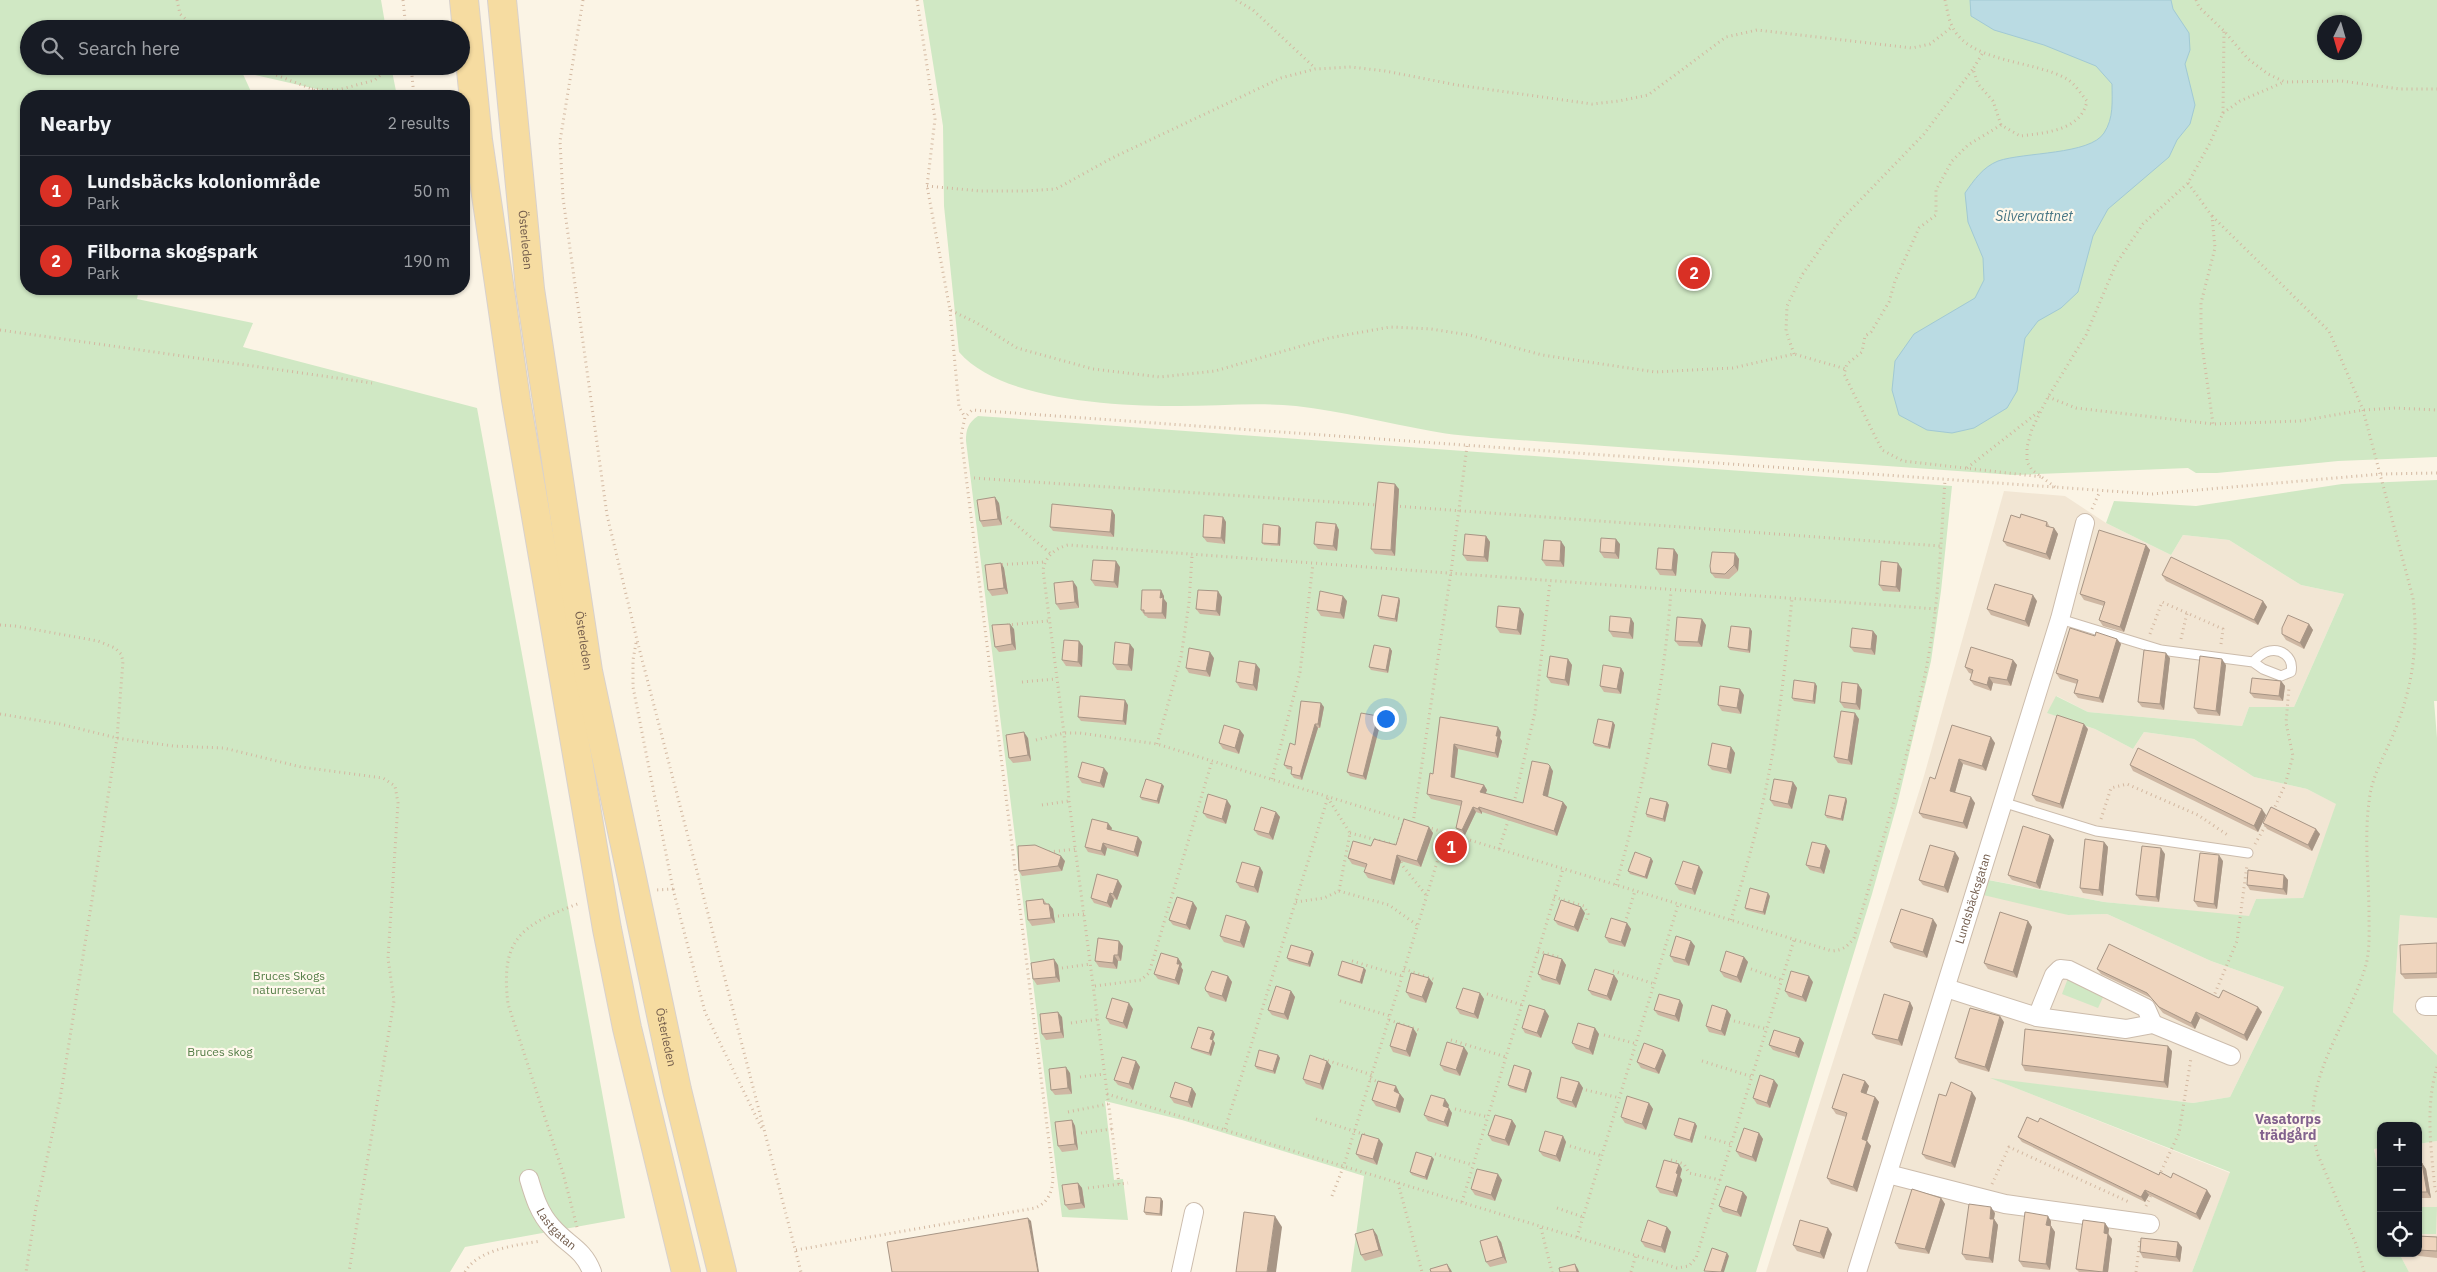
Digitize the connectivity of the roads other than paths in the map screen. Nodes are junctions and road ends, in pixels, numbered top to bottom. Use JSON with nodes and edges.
{"nodes":[{"id":1,"x":502,"y":0,"type":"edge"},
{"id":2,"x":464,"y":3,"type":"edge"},
{"id":3,"x":466,"y":20,"type":"edge"},
{"id":4,"x":470,"y":62,"type":"edge"},
{"id":5,"x":2085,"y":523,"type":"dead end"},
{"id":6,"x":2060,"y":619,"type":"junction"},
{"id":7,"x":2253,"y":662,"type":"junction"},
{"id":8,"x":2002,"y":802,"type":"junction"},
{"id":9,"x":2248,"y":853,"type":"road end"},
{"id":10,"x":1946,"y":988,"type":"junction"},
{"id":11,"x":2037,"y":1017,"type":"junction"},
{"id":12,"x":2153,"y":1024,"type":"junction"},
{"id":13,"x":2231,"y":1056,"type":"dead end"},
{"id":14,"x":677,"y":1090,"type":"junction"},
{"id":15,"x":658,"y":1158,"type":"junction"},
{"id":16,"x":1888,"y":1174,"type":"junction"},
{"id":17,"x":529,"y":1179,"type":"dead end"},
{"id":18,"x":1194,"y":1212,"type":"dead end"},
{"id":19,"x":2146,"y":1219,"type":"road end"},
{"id":20,"x":592,"y":1272,"type":"edge"},
{"id":21,"x":671,"y":1272,"type":"edge"},
{"id":22,"x":686,"y":1272,"type":"edge"},
{"id":23,"x":722,"y":1272,"type":"edge"},
{"id":24,"x":736,"y":1272,"type":"edge"},
{"id":25,"x":1180,"y":1272,"type":"edge"},
{"id":26,"x":1857,"y":1272,"type":"edge"}],
"edges":[{"from":1,"to":14,"type":"main road","name":"Österleden"},
{"from":2,"to":3,"type":"main road","name":"Österleden"},
{"from":4,"to":15,"type":"main road","name":"Österleden"},
{"from":5,"to":6,"type":"street","name":"Lundsbäcksgatan"},
{"from":6,"to":7,"type":"lane"},
{"from":6,"to":8,"type":"street","name":"Lundsbäcksgatan"},
{"from":7,"to":7,"type":"lane"},
{"from":8,"to":9,"type":"lane"},
{"from":8,"to":10,"type":"street","name":"Lundsbäcksgatan"},
{"from":10,"to":11,"type":"street"},
{"from":10,"to":16,"type":"street","name":"Lundsbäcksgatan"},
{"from":11,"to":12,"type":"street"},
{"from":11,"to":12,"type":"street"},
{"from":12,"to":13,"type":"street"},
{"from":14,"to":23,"type":"main road","name":"Österleden"},
{"from":14,"to":24,"type":"main road"},
{"from":15,"to":21,"type":"main road"},
{"from":15,"to":22,"type":"main road","name":"Österleden"},
{"from":16,"to":19,"type":"street"},
{"from":16,"to":26,"type":"street","name":"Lundsbäcksgatan"},
{"from":17,"to":20,"type":"street","name":"Lastgatan"},
{"from":18,"to":25,"type":"street"}]}
